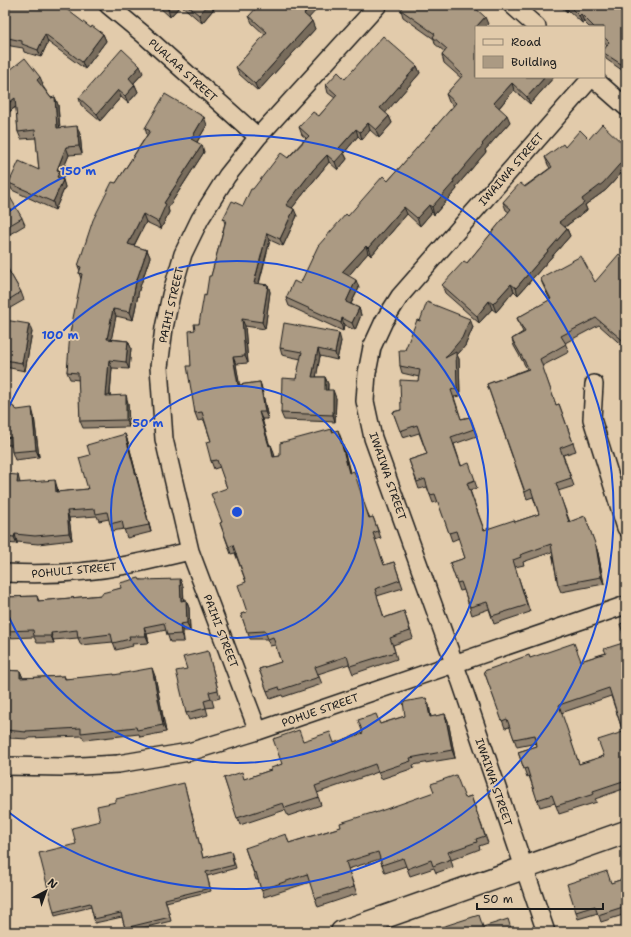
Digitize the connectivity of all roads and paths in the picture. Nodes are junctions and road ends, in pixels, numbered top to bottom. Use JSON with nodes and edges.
{"nodes":[{"id":1,"x":108,"y":5,"type":"edge"},
{"id":2,"x":378,"y":5,"type":"edge"},
{"id":3,"x":512,"y":5,"type":"edge"},
{"id":4,"x":536,"y":26,"type":"edge"},
{"id":5,"x":591,"y":78,"type":"edge"},
{"id":6,"x":593,"y":78,"type":"edge"},
{"id":7,"x":626,"y":107,"type":"edge"},
{"id":8,"x":258,"y":137,"type":"junction"},
{"id":9,"x":594,"y":384,"type":"dead end"},
{"id":10,"x":626,"y":528,"type":"edge"},
{"id":11,"x":190,"y":551,"type":"junction"},
{"id":12,"x":5,"y":573,"type":"edge"},
{"id":13,"x":626,"y":606,"type":"edge"},
{"id":14,"x":454,"y":664,"type":"junction"},
{"id":15,"x":258,"y":731,"type":"junction"},
{"id":16,"x":5,"y":766,"type":"edge"},
{"id":17,"x":626,"y":832,"type":"edge"},
{"id":18,"x":523,"y":868,"type":"junction"},
{"id":19,"x":342,"y":932,"type":"edge"},
{"id":20,"x":546,"y":932,"type":"edge"}],
"edges":[{"from":1,"to":8,"type":"street","name":"PUALAA STREET"},
{"from":2,"to":8,"type":"street","name":"PAIHI STREET"},
{"from":3,"to":4,"type":"street"},
{"from":5,"to":14,"type":"street","name":"IWAIWA STREET"},
{"from":6,"to":7,"type":"street"},
{"from":8,"to":11,"type":"street","name":"PAIHI STREET"},
{"from":9,"to":10,"type":"street"},
{"from":11,"to":12,"type":"street","name":"POHULI STREET"},
{"from":11,"to":15,"type":"street","name":"PAIHI STREET"},
{"from":13,"to":14,"type":"street","name":"POHUE STREET"},
{"from":14,"to":15,"type":"street","name":"POHUE STREET"},
{"from":14,"to":18,"type":"street","name":"IWAIWA STREET"},
{"from":15,"to":16,"type":"street","name":"POHUE STREET"},
{"from":17,"to":18,"type":"street"},
{"from":18,"to":19,"type":"street"},
{"from":18,"to":20,"type":"street","name":"IWAIWA STREET"}]}
